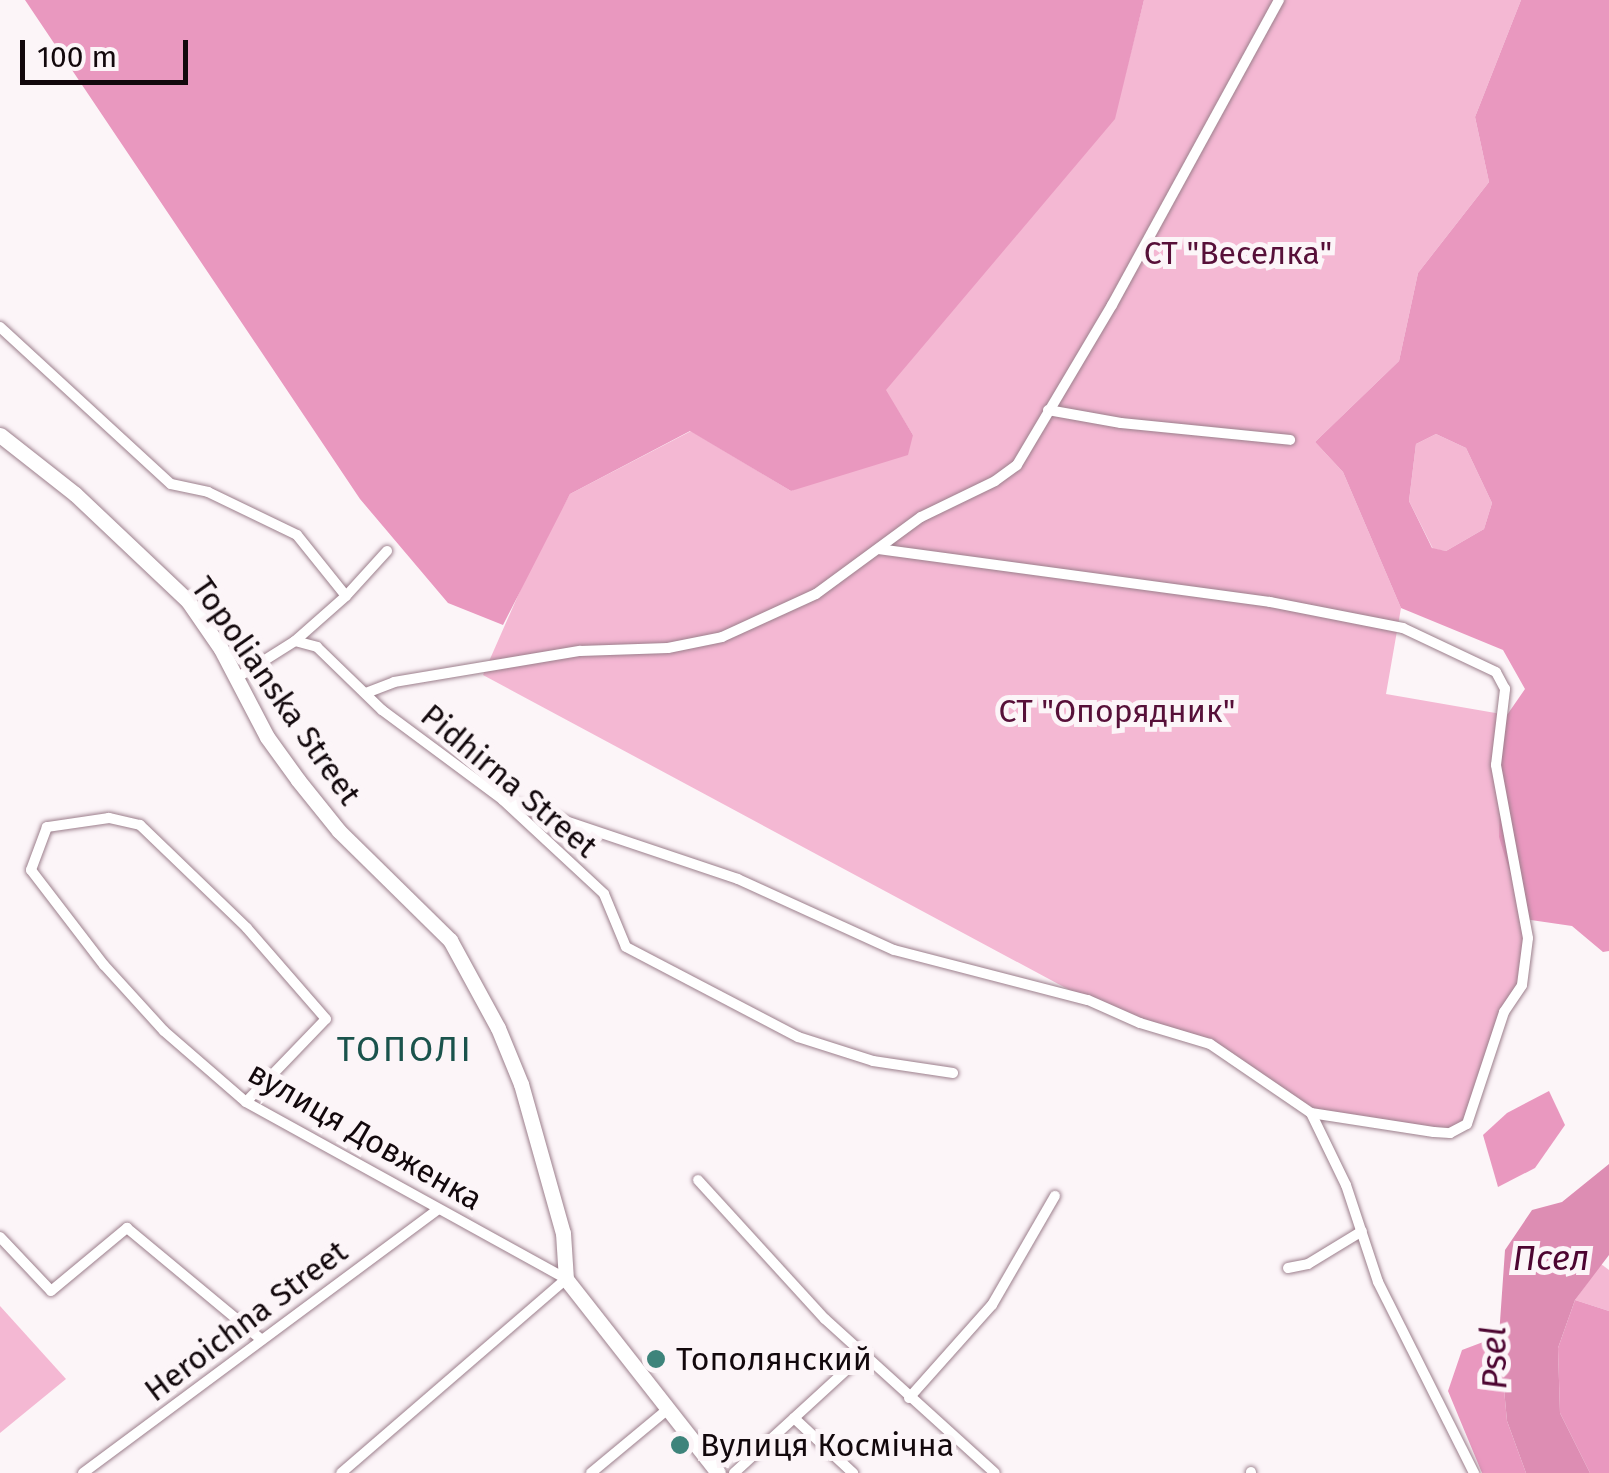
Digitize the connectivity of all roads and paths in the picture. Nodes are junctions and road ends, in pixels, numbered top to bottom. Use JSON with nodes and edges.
{"nodes":[{"id":1,"x":1279,"y":0,"type":"edge"},
{"id":2,"x":0,"y":327,"type":"edge"},
{"id":3,"x":1048,"y":410,"type":"junction"},
{"id":4,"x":0,"y":435,"type":"edge"},
{"id":5,"x":1290,"y":440,"type":"dead end"},
{"id":6,"x":880,"y":549,"type":"junction"},
{"id":7,"x":387,"y":551,"type":"dead end"},
{"id":8,"x":346,"y":596,"type":"junction"},
{"id":9,"x":295,"y":641,"type":"junction"},
{"id":10,"x":238,"y":677,"type":"junction"},
{"id":11,"x":366,"y":693,"type":"junction"},
{"id":12,"x":503,"y":800,"type":"junction"},
{"id":13,"x":954,"y":1073,"type":"dead end"},
{"id":14,"x":246,"y":1102,"type":"junction"},
{"id":15,"x":1312,"y":1113,"type":"junction"},
{"id":16,"x":698,"y":1180,"type":"dead end"},
{"id":17,"x":1055,"y":1196,"type":"dead end"},
{"id":18,"x":438,"y":1209,"type":"junction"},
{"id":19,"x":1362,"y":1231,"type":"junction"},
{"id":20,"x":0,"y":1237,"type":"edge"},
{"id":21,"x":1288,"y":1268,"type":"dead end"},
{"id":22,"x":566,"y":1279,"type":"junction"},
{"id":23,"x":262,"y":1340,"type":"junction"},
{"id":24,"x":864,"y":1354,"type":"junction"},
{"id":25,"x":909,"y":1398,"type":"junction"},
{"id":26,"x":668,"y":1409,"type":"junction"},
{"id":27,"x":794,"y":1418,"type":"junction"},
{"id":28,"x":83,"y":1473,"type":"edge"},
{"id":29,"x":341,"y":1473,"type":"edge"},
{"id":30,"x":591,"y":1473,"type":"edge"},
{"id":31,"x":718,"y":1473,"type":"edge"},
{"id":32,"x":734,"y":1473,"type":"edge"},
{"id":33,"x":853,"y":1473,"type":"edge"},
{"id":34,"x":995,"y":1473,"type":"edge"},
{"id":35,"x":1474,"y":1473,"type":"edge"}],
"edges":[{"from":1,"to":3,"type":"street"},
{"from":2,"to":8,"type":"street"},
{"from":3,"to":5,"type":"street"},
{"from":3,"to":6,"type":"street"},
{"from":4,"to":10,"type":"street","name":"Topolianska Street"},
{"from":6,"to":11,"type":"street"},
{"from":6,"to":15,"type":"street"},
{"from":7,"to":8,"type":"street"},
{"from":8,"to":9,"type":"street"},
{"from":9,"to":10,"type":"street"},
{"from":9,"to":11,"type":"street","name":"Pidhirna Street"},
{"from":10,"to":22,"type":"street","name":"Topolianska Street"},
{"from":11,"to":12,"type":"street","name":"Pidhirna Street"},
{"from":12,"to":13,"type":"street","name":"Pidhirna Street"},
{"from":12,"to":15,"type":"street"},
{"from":14,"to":14,"type":"street","name":"вулиця Довженка"},
{"from":14,"to":18,"type":"street","name":"вулиця Довженка"},
{"from":15,"to":19,"type":"street"},
{"from":16,"to":24,"type":"street"},
{"from":17,"to":25,"type":"street"},
{"from":18,"to":22,"type":"street","name":"вулиця Довженка"},
{"from":18,"to":23,"type":"street","name":"Heroichna Street"},
{"from":19,"to":21,"type":"street"},
{"from":19,"to":35,"type":"street"},
{"from":20,"to":23,"type":"street"},
{"from":22,"to":26,"type":"street"},
{"from":22,"to":29,"type":"street"},
{"from":23,"to":28,"type":"street","name":"Heroichna Street"},
{"from":24,"to":25,"type":"street"},
{"from":24,"to":27,"type":"street"},
{"from":25,"to":34,"type":"street"},
{"from":26,"to":30,"type":"street"},
{"from":26,"to":31,"type":"street"},
{"from":27,"to":32,"type":"street"},
{"from":27,"to":33,"type":"street"}]}
